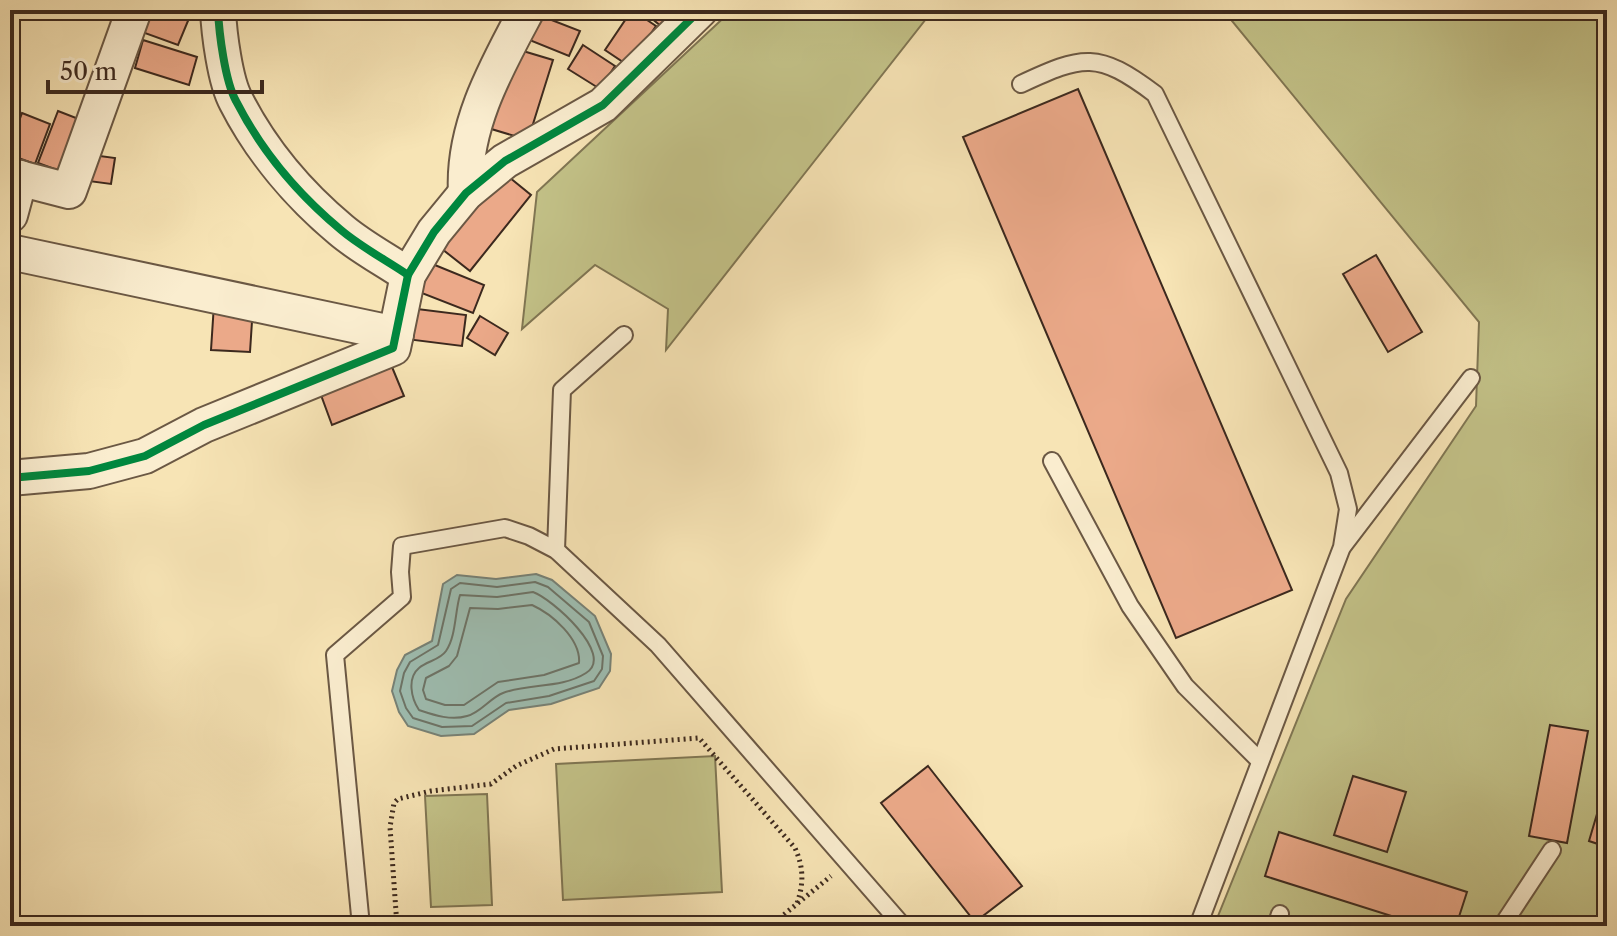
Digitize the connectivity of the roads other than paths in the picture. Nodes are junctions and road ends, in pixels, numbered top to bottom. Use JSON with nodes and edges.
{"nodes":[{"id":1,"x":134,"y":10,"type":"edge"},
{"id":2,"x":218,"y":10,"type":"edge"},
{"id":3,"x":527,"y":10,"type":"edge"},
{"id":4,"x":700,"y":10,"type":"edge"},
{"id":5,"x":1021,"y":84,"type":"dead end"},
{"id":6,"x":13,"y":176,"type":"edge"},
{"id":7,"x":466,"y":193,"type":"junction"},
{"id":8,"x":10,"y":215,"type":"edge"},
{"id":9,"x":10,"y":252,"type":"edge"},
{"id":10,"x":408,"y":275,"type":"junction"},
{"id":11,"x":396,"y":334,"type":"junction"},
{"id":12,"x":624,"y":335,"type":"dead end"},
{"id":13,"x":1471,"y":378,"type":"dead end"},
{"id":14,"x":1052,"y":461,"type":"dead end"},
{"id":15,"x":10,"y":478,"type":"edge"},
{"id":16,"x":1342,"y":547,"type":"junction"},
{"id":17,"x":556,"y":550,"type":"junction"},
{"id":18,"x":1260,"y":761,"type":"junction"},
{"id":19,"x":1552,"y":850,"type":"dead end"},
{"id":20,"x":361,"y":926,"type":"edge"},
{"id":21,"x":903,"y":926,"type":"edge"},
{"id":22,"x":1198,"y":926,"type":"edge"},
{"id":23,"x":1502,"y":926,"type":"edge"}],
"edges":[{"from":1,"to":6,"type":"street"},
{"from":2,"to":10,"type":"street"},
{"from":3,"to":7,"type":"street"},
{"from":4,"to":7,"type":"street"},
{"from":5,"to":16,"type":"lane"},
{"from":6,"to":8,"type":"street"},
{"from":7,"to":10,"type":"street"},
{"from":9,"to":11,"type":"street"},
{"from":10,"to":11,"type":"street"},
{"from":11,"to":15,"type":"street"},
{"from":12,"to":17,"type":"lane"},
{"from":13,"to":16,"type":"lane"},
{"from":14,"to":18,"type":"lane"},
{"from":16,"to":18,"type":"lane"},
{"from":17,"to":20,"type":"lane"},
{"from":17,"to":21,"type":"lane"},
{"from":18,"to":22,"type":"lane"},
{"from":19,"to":23,"type":"lane"}]}
